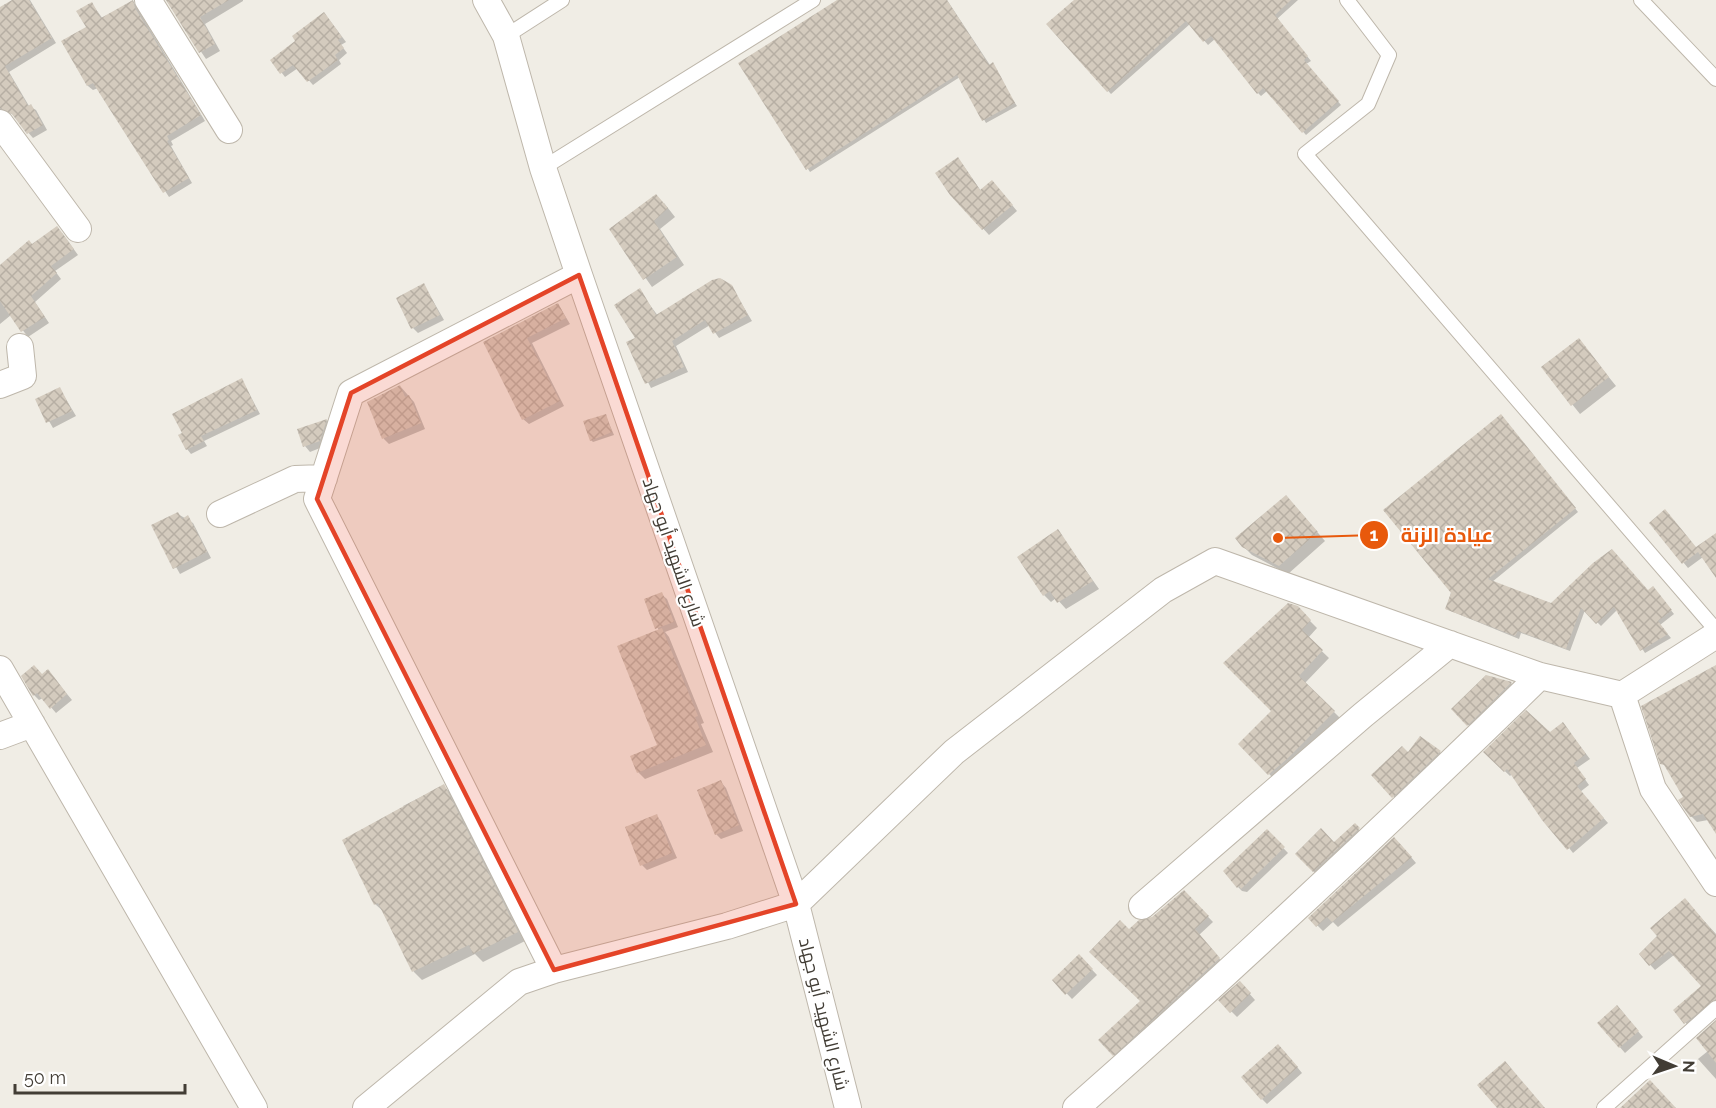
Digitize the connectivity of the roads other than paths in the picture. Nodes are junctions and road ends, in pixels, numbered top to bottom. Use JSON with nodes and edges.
{"nodes":[{"id":1,"x":148,"y":0,"type":"edge"},
{"id":2,"x":486,"y":0,"type":"edge"},
{"id":3,"x":562,"y":0,"type":"edge"},
{"id":4,"x":813,"y":0,"type":"edge"},
{"id":5,"x":1347,"y":0,"type":"edge"},
{"id":6,"x":1641,"y":0,"type":"edge"},
{"id":7,"x":506,"y":36,"type":"junction"},
{"id":8,"x":1716,"y":79,"type":"edge"},
{"id":9,"x":0,"y":123,"type":"edge"},
{"id":10,"x":229,"y":130,"type":"dead end"},
{"id":11,"x":543,"y":168,"type":"junction"},
{"id":12,"x":78,"y":229,"type":"dead end"},
{"id":13,"x":579,"y":275,"type":"junction"},
{"id":14,"x":20,"y":347,"type":"dead end"},
{"id":15,"x":0,"y":385,"type":"edge"},
{"id":16,"x":324,"y":478,"type":"junction"},
{"id":17,"x":220,"y":514,"type":"dead end"},
{"id":18,"x":1716,"y":630,"type":"edge"},
{"id":19,"x":1716,"y":635,"type":"edge"},
{"id":20,"x":1450,"y":644,"type":"junction"},
{"id":21,"x":0,"y":669,"type":"edge"},
{"id":22,"x":1539,"y":676,"type":"junction"},
{"id":23,"x":1622,"y":694,"type":"junction"},
{"id":24,"x":32,"y":724,"type":"junction"},
{"id":25,"x":0,"y":736,"type":"edge"},
{"id":26,"x":1716,"y":883,"type":"edge"},
{"id":27,"x":796,"y":904,"type":"junction"},
{"id":28,"x":1142,"y":906,"type":"dead end"},
{"id":29,"x":554,"y":970,"type":"junction"},
{"id":30,"x":1716,"y":1008,"type":"edge"},
{"id":31,"x":254,"y":1108,"type":"edge"},
{"id":32,"x":366,"y":1108,"type":"edge"},
{"id":33,"x":848,"y":1108,"type":"edge"},
{"id":34,"x":1076,"y":1108,"type":"edge"},
{"id":35,"x":1604,"y":1108,"type":"edge"}],
"edges":[{"from":1,"to":10,"type":"street"},
{"from":2,"to":7,"type":"street","name":"شارع الشهيد أبو جهاد"},
{"from":3,"to":7,"type":"lane"},
{"from":4,"to":11,"type":"lane"},
{"from":5,"to":18,"type":"lane"},
{"from":6,"to":8,"type":"lane"},
{"from":7,"to":11,"type":"street","name":"شارع الشهيد أبو جهاد"},
{"from":9,"to":12,"type":"street"},
{"from":11,"to":13,"type":"street","name":"شارع الشهيد أبو جهاد"},
{"from":13,"to":16,"type":"street"},
{"from":13,"to":27,"type":"street","name":"شارع الشهيد أبو جهاد"},
{"from":14,"to":15,"type":"street"},
{"from":16,"to":17,"type":"street"},
{"from":16,"to":29,"type":"street"},
{"from":19,"to":23,"type":"street"},
{"from":20,"to":22,"type":"street"},
{"from":20,"to":27,"type":"street"},
{"from":20,"to":28,"type":"street"},
{"from":21,"to":24,"type":"street"},
{"from":22,"to":23,"type":"street"},
{"from":22,"to":34,"type":"street"},
{"from":23,"to":26,"type":"street"},
{"from":24,"to":25,"type":"street"},
{"from":24,"to":31,"type":"street"},
{"from":27,"to":29,"type":"street"},
{"from":27,"to":33,"type":"street","name":"شارع الشهيد أبو جهاد"},
{"from":29,"to":32,"type":"street"},
{"from":30,"to":35,"type":"lane"}]}
